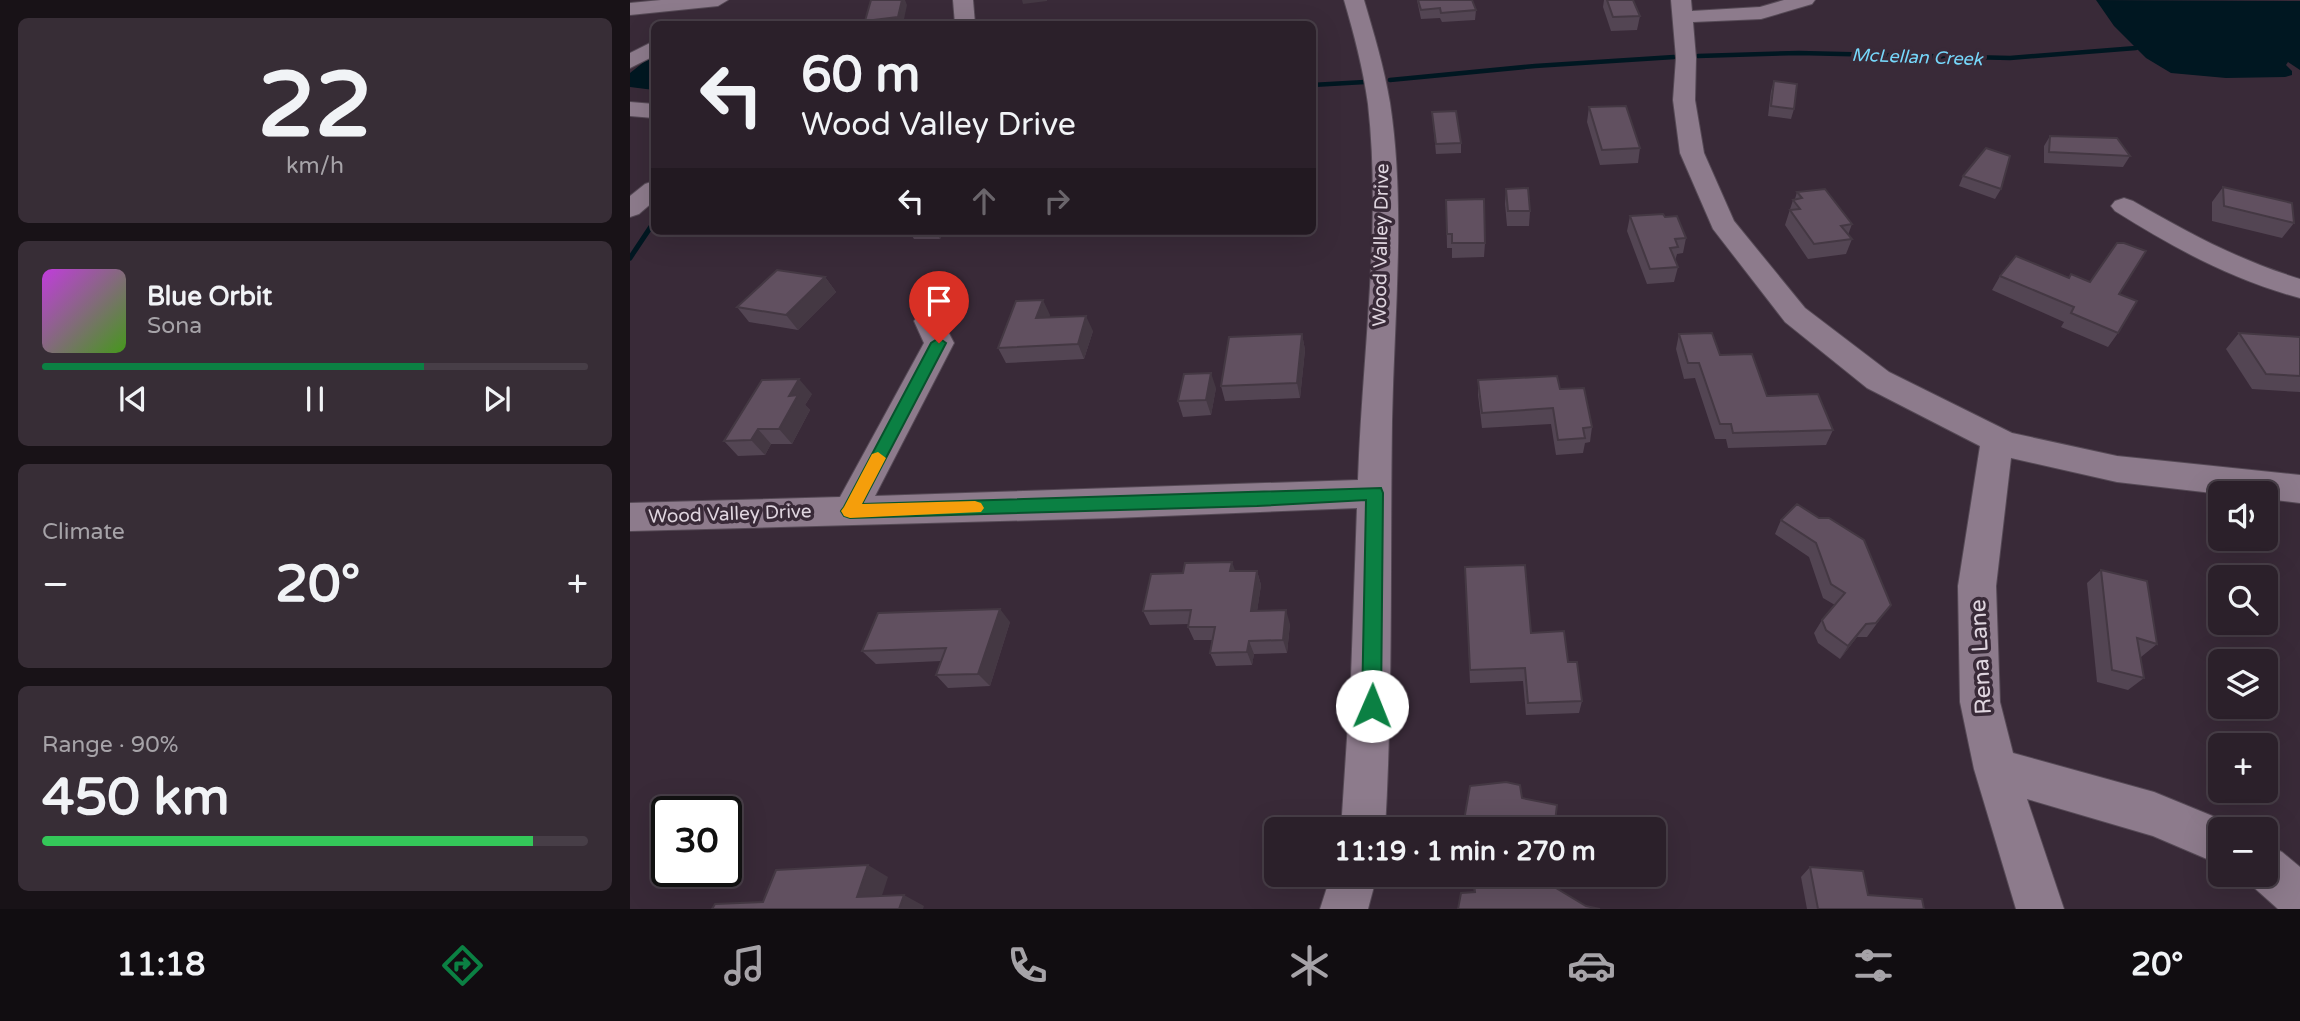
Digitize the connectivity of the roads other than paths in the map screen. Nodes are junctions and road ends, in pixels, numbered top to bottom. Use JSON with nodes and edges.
{"nodes":[{"id":1,"x":718,"y":0,"type":"edge"},
{"id":2,"x":728,"y":0,"type":"edge"},
{"id":3,"x":963,"y":0,"type":"edge"},
{"id":4,"x":1354,"y":0,"type":"edge"},
{"id":5,"x":1805,"y":0,"type":"edge"},
{"id":6,"x":1682,"y":8,"type":"edge"},
{"id":7,"x":630,"y":9,"type":"edge"},
{"id":8,"x":696,"y":21,"type":"edge"},
{"id":9,"x":965,"y":21,"type":"edge"},
{"id":10,"x":651,"y":49,"type":"edge"},
{"id":11,"x":630,"y":62,"type":"edge"},
{"id":12,"x":630,"y":109,"type":"edge"},
{"id":13,"x":651,"y":111,"type":"edge"},
{"id":14,"x":651,"y":192,"type":"edge"},
{"id":15,"x":2124,"y":206,"type":"dead end"},
{"id":16,"x":630,"y":209,"type":"edge"},
{"id":17,"x":2300,"y":289,"type":"edge"},
{"id":18,"x":929,"y":321,"type":"dead end"},
{"id":19,"x":1997,"y":440,"type":"junction"},
{"id":20,"x":2300,"y":489,"type":"edge"},
{"id":21,"x":1375,"y":493,"type":"junction"},
{"id":22,"x":850,"y":511,"type":"junction"},
{"id":23,"x":630,"y":517,"type":"edge"},
{"id":24,"x":1995,"y":769,"type":"junction"},
{"id":25,"x":1364,"y":817,"type":"edge"},
{"id":26,"x":2208,"y":837,"type":"edge"},
{"id":27,"x":2278,"y":879,"type":"edge"},
{"id":28,"x":1350,"y":887,"type":"edge"},
{"id":29,"x":2300,"y":897,"type":"edge"},
{"id":30,"x":1344,"y":909,"type":"edge"},
{"id":31,"x":2040,"y":909,"type":"edge"}],
"edges":[{"from":1,"to":7,"type":"street"},
{"from":2,"to":8,"type":"street"},
{"from":3,"to":9,"type":"street"},
{"from":4,"to":21,"type":"street","name":"Wood Valley Drive"},
{"from":5,"to":6,"type":"street"},
{"from":6,"to":19,"type":"street"},
{"from":10,"to":11,"type":"street"},
{"from":12,"to":13,"type":"street"},
{"from":14,"to":16,"type":"street"},
{"from":15,"to":17,"type":"street"},
{"from":18,"to":22,"type":"street"},
{"from":19,"to":20,"type":"street"},
{"from":19,"to":24,"type":"street","name":"Rena Lane"},
{"from":21,"to":22,"type":"street","name":"Wood Valley Drive"},
{"from":21,"to":25,"type":"street","name":"Wood Valley Drive"},
{"from":22,"to":23,"type":"street","name":"Wood Valley Drive"},
{"from":24,"to":26,"type":"street"},
{"from":24,"to":31,"type":"street","name":"Rena Lane"},
{"from":27,"to":29,"type":"street"},
{"from":28,"to":30,"type":"street"}]}
